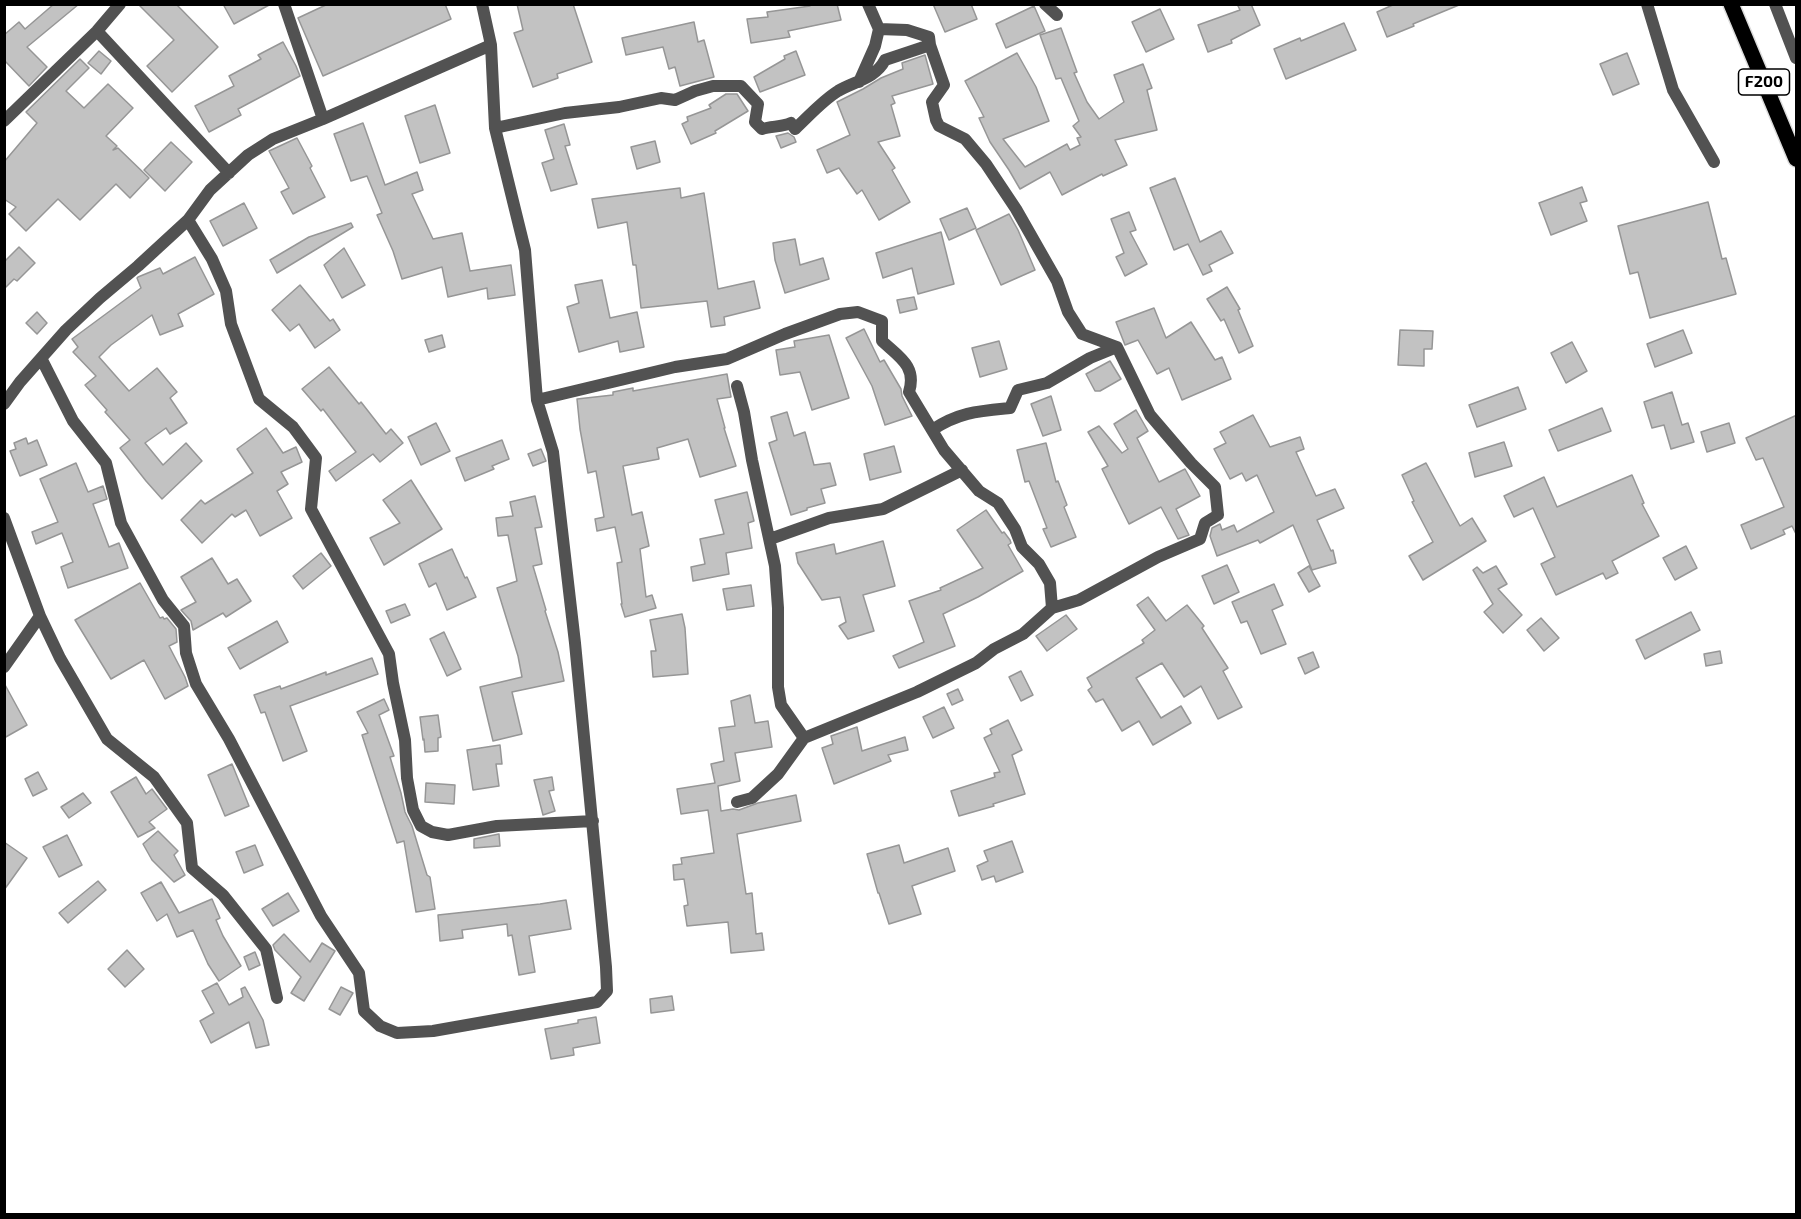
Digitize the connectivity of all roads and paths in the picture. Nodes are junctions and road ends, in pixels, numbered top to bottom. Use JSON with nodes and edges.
{"nodes":[{"id":1,"x":120,"y":4,"type":"edge"},
{"id":2,"x":284,"y":4,"type":"edge"},
{"id":3,"x":482,"y":4,"type":"edge"},
{"id":4,"x":868,"y":4,"type":"edge"},
{"id":5,"x":1045,"y":4,"type":"edge"},
{"id":6,"x":1647,"y":4,"type":"edge"},
{"id":7,"x":1731,"y":4,"type":"edge"},
{"id":8,"x":1775,"y":4,"type":"edge"},
{"id":9,"x":1057,"y":15,"type":"dead end"},
{"id":10,"x":879,"y":29,"type":"junction"},
{"id":11,"x":97,"y":31,"type":"junction"},
{"id":12,"x":491,"y":45,"type":"junction"},
{"id":13,"x":930,"y":45,"type":"junction"},
{"id":14,"x":1797,"y":58,"type":"edge"},
{"id":15,"x":858,"y":83,"type":"junction"},
{"id":16,"x":323,"y":119,"type":"junction"},
{"id":17,"x":4,"y":121,"type":"edge"},
{"id":18,"x":495,"y":128,"type":"junction"},
{"id":19,"x":1797,"y":159,"type":"edge"},
{"id":20,"x":1714,"y":162,"type":"dead end"},
{"id":21,"x":229,"y":173,"type":"junction"},
{"id":22,"x":188,"y":220,"type":"junction"},
{"id":23,"x":1117,"y":347,"type":"junction"},
{"id":24,"x":41,"y":358,"type":"junction"},
{"id":25,"x":737,"y":386,"type":"dead end"},
{"id":26,"x":537,"y":400,"type":"junction"},
{"id":27,"x":4,"y":404,"type":"edge"},
{"id":28,"x":932,"y":430,"type":"junction"},
{"id":29,"x":962,"y":470,"type":"junction"},
{"id":30,"x":4,"y":518,"type":"edge"},
{"id":31,"x":770,"y":539,"type":"junction"},
{"id":32,"x":1052,"y":608,"type":"junction"},
{"id":33,"x":40,"y":616,"type":"junction"},
{"id":34,"x":4,"y":667,"type":"edge"},
{"id":35,"x":804,"y":738,"type":"junction"},
{"id":36,"x":737,"y":802,"type":"dead end"},
{"id":37,"x":594,"y":821,"type":"junction"},
{"id":38,"x":277,"y":998,"type":"dead end"}],
"edges":[{"from":1,"to":11,"type":"street"},
{"from":2,"to":16,"type":"street"},
{"from":3,"to":12,"type":"street"},
{"from":4,"to":10,"type":"street"},
{"from":5,"to":9,"type":"street"},
{"from":6,"to":20,"type":"street"},
{"from":7,"to":19,"type":"main road","number":"F200"},
{"from":8,"to":14,"type":"street"},
{"from":10,"to":13,"type":"street"},
{"from":10,"to":15,"type":"street"},
{"from":11,"to":17,"type":"street"},
{"from":11,"to":21,"type":"street"},
{"from":12,"to":16,"type":"street"},
{"from":12,"to":18,"type":"street"},
{"from":13,"to":15,"type":"street"},
{"from":13,"to":23,"type":"street"},
{"from":15,"to":18,"type":"street"},
{"from":16,"to":21,"type":"street"},
{"from":18,"to":26,"type":"street"},
{"from":21,"to":22,"type":"street"},
{"from":22,"to":24,"type":"street"},
{"from":22,"to":37,"type":"street"},
{"from":23,"to":28,"type":"street"},
{"from":23,"to":32,"type":"street"},
{"from":24,"to":27,"type":"street"},
{"from":24,"to":37,"type":"street"},
{"from":25,"to":31,"type":"street"},
{"from":26,"to":28,"type":"street"},
{"from":26,"to":37,"type":"street"},
{"from":28,"to":29,"type":"street"},
{"from":29,"to":31,"type":"street"},
{"from":29,"to":32,"type":"street"},
{"from":30,"to":33,"type":"street"},
{"from":31,"to":35,"type":"street"},
{"from":32,"to":35,"type":"street"},
{"from":33,"to":34,"type":"street"},
{"from":33,"to":38,"type":"street"},
{"from":35,"to":36,"type":"street"}]}
